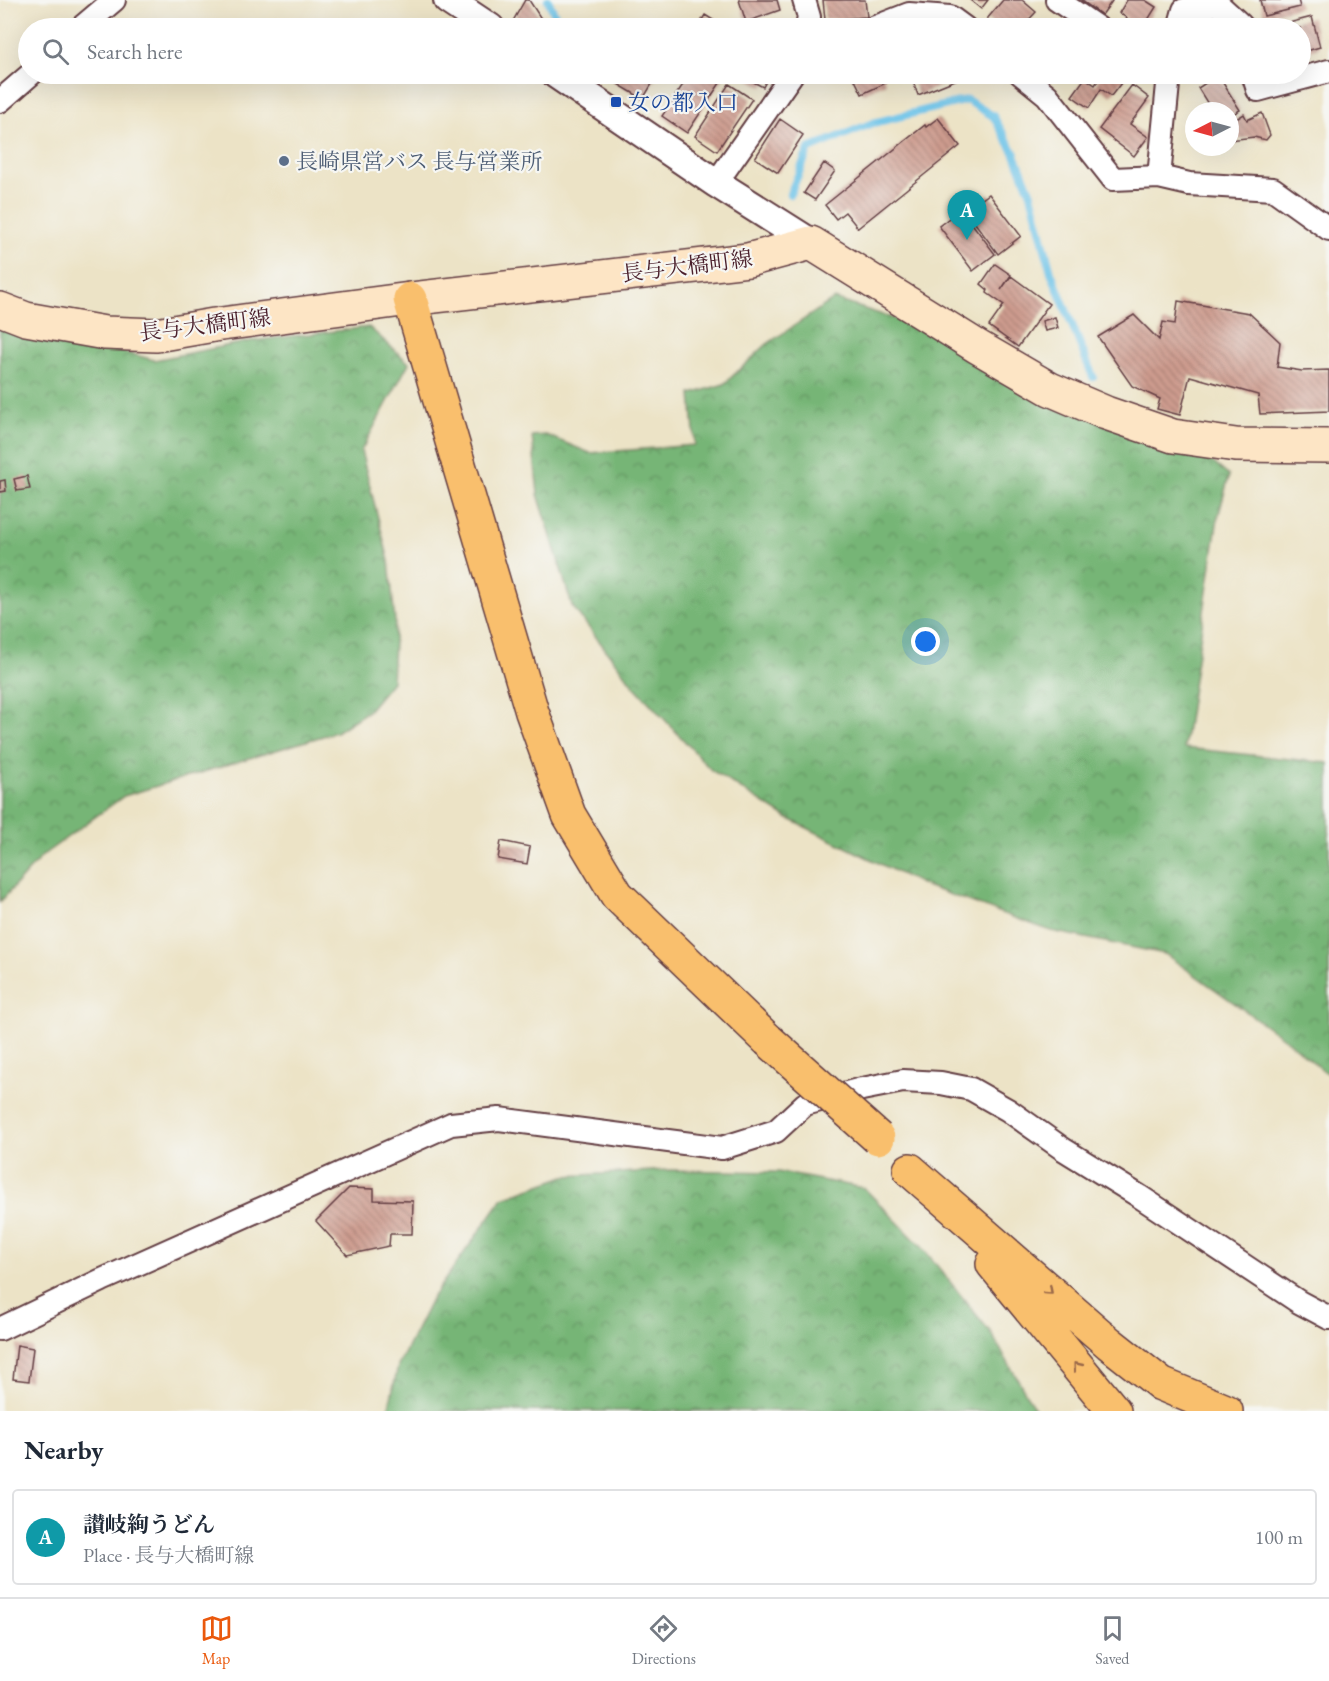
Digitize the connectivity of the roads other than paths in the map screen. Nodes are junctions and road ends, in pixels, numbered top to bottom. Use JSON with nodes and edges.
{"nodes":[{"id":1,"x":114,"y":0,"type":"edge"},
{"id":2,"x":447,"y":0,"type":"edge"},
{"id":3,"x":804,"y":0,"type":"edge"},
{"id":4,"x":1057,"y":0,"type":"edge"},
{"id":5,"x":93,"y":18,"type":"edge"},
{"id":6,"x":475,"y":18,"type":"edge"},
{"id":7,"x":809,"y":18,"type":"edge"},
{"id":8,"x":899,"y":18,"type":"edge"},
{"id":9,"x":951,"y":18,"type":"edge"},
{"id":10,"x":1083,"y":18,"type":"edge"},
{"id":11,"x":1182,"y":18,"type":"edge"},
{"id":12,"x":1233,"y":18,"type":"edge"},
{"id":13,"x":1329,"y":70,"type":"edge"},
{"id":14,"x":1311,"y":75,"type":"edge"},
{"id":15,"x":20,"y":84,"type":"edge"},
{"id":16,"x":571,"y":84,"type":"edge"},
{"id":17,"x":785,"y":84,"type":"edge"},
{"id":18,"x":1033,"y":84,"type":"edge"},
{"id":19,"x":1168,"y":84,"type":"edge"},
{"id":20,"x":1256,"y":84,"type":"edge"},
{"id":21,"x":1279,"y":84,"type":"edge"},
{"id":22,"x":0,"y":101,"type":"edge"},
{"id":23,"x":1159,"y":177,"type":"junction"},
{"id":24,"x":716,"y":183,"type":"junction"},
{"id":25,"x":1329,"y":229,"type":"edge"},
{"id":26,"x":812,"y":243,"type":"junction"},
{"id":27,"x":410,"y":299,"type":"junction"},
{"id":28,"x":0,"y":309,"type":"edge"},
{"id":29,"x":1329,"y":446,"type":"edge"},
{"id":30,"x":910,"y":1170,"type":"junction"},
{"id":31,"x":1329,"y":1318,"type":"edge"},
{"id":32,"x":0,"y":1329,"type":"edge"},
{"id":33,"x":1114,"y":1411,"type":"edge"},
{"id":34,"x":1226,"y":1411,"type":"edge"}],
"edges":[{"from":1,"to":5,"type":"street"},
{"from":2,"to":6,"type":"street"},
{"from":3,"to":7,"type":"street"},
{"from":4,"to":10,"type":"street"},
{"from":8,"to":9,"type":"street"},
{"from":11,"to":12,"type":"street"},
{"from":13,"to":14,"type":"street"},
{"from":15,"to":22,"type":"street"},
{"from":16,"to":24,"type":"street"},
{"from":17,"to":24,"type":"street"},
{"from":18,"to":23,"type":"street"},
{"from":19,"to":23,"type":"street"},
{"from":20,"to":21,"type":"street"},
{"from":23,"to":25,"type":"street"},
{"from":24,"to":26,"type":"street"},
{"from":26,"to":27,"type":"main road","name":"長与大橋町線"},
{"from":26,"to":29,"type":"main road"},
{"from":27,"to":28,"type":"main road","name":"長与大橋町線"},
{"from":27,"to":30,"type":"highway","bridge":true},
{"from":33,"to":30,"type":"highway","one_way":true},
{"from":30,"to":34,"type":"highway","one_way":true},
{"from":31,"to":32,"type":"street"}]}
